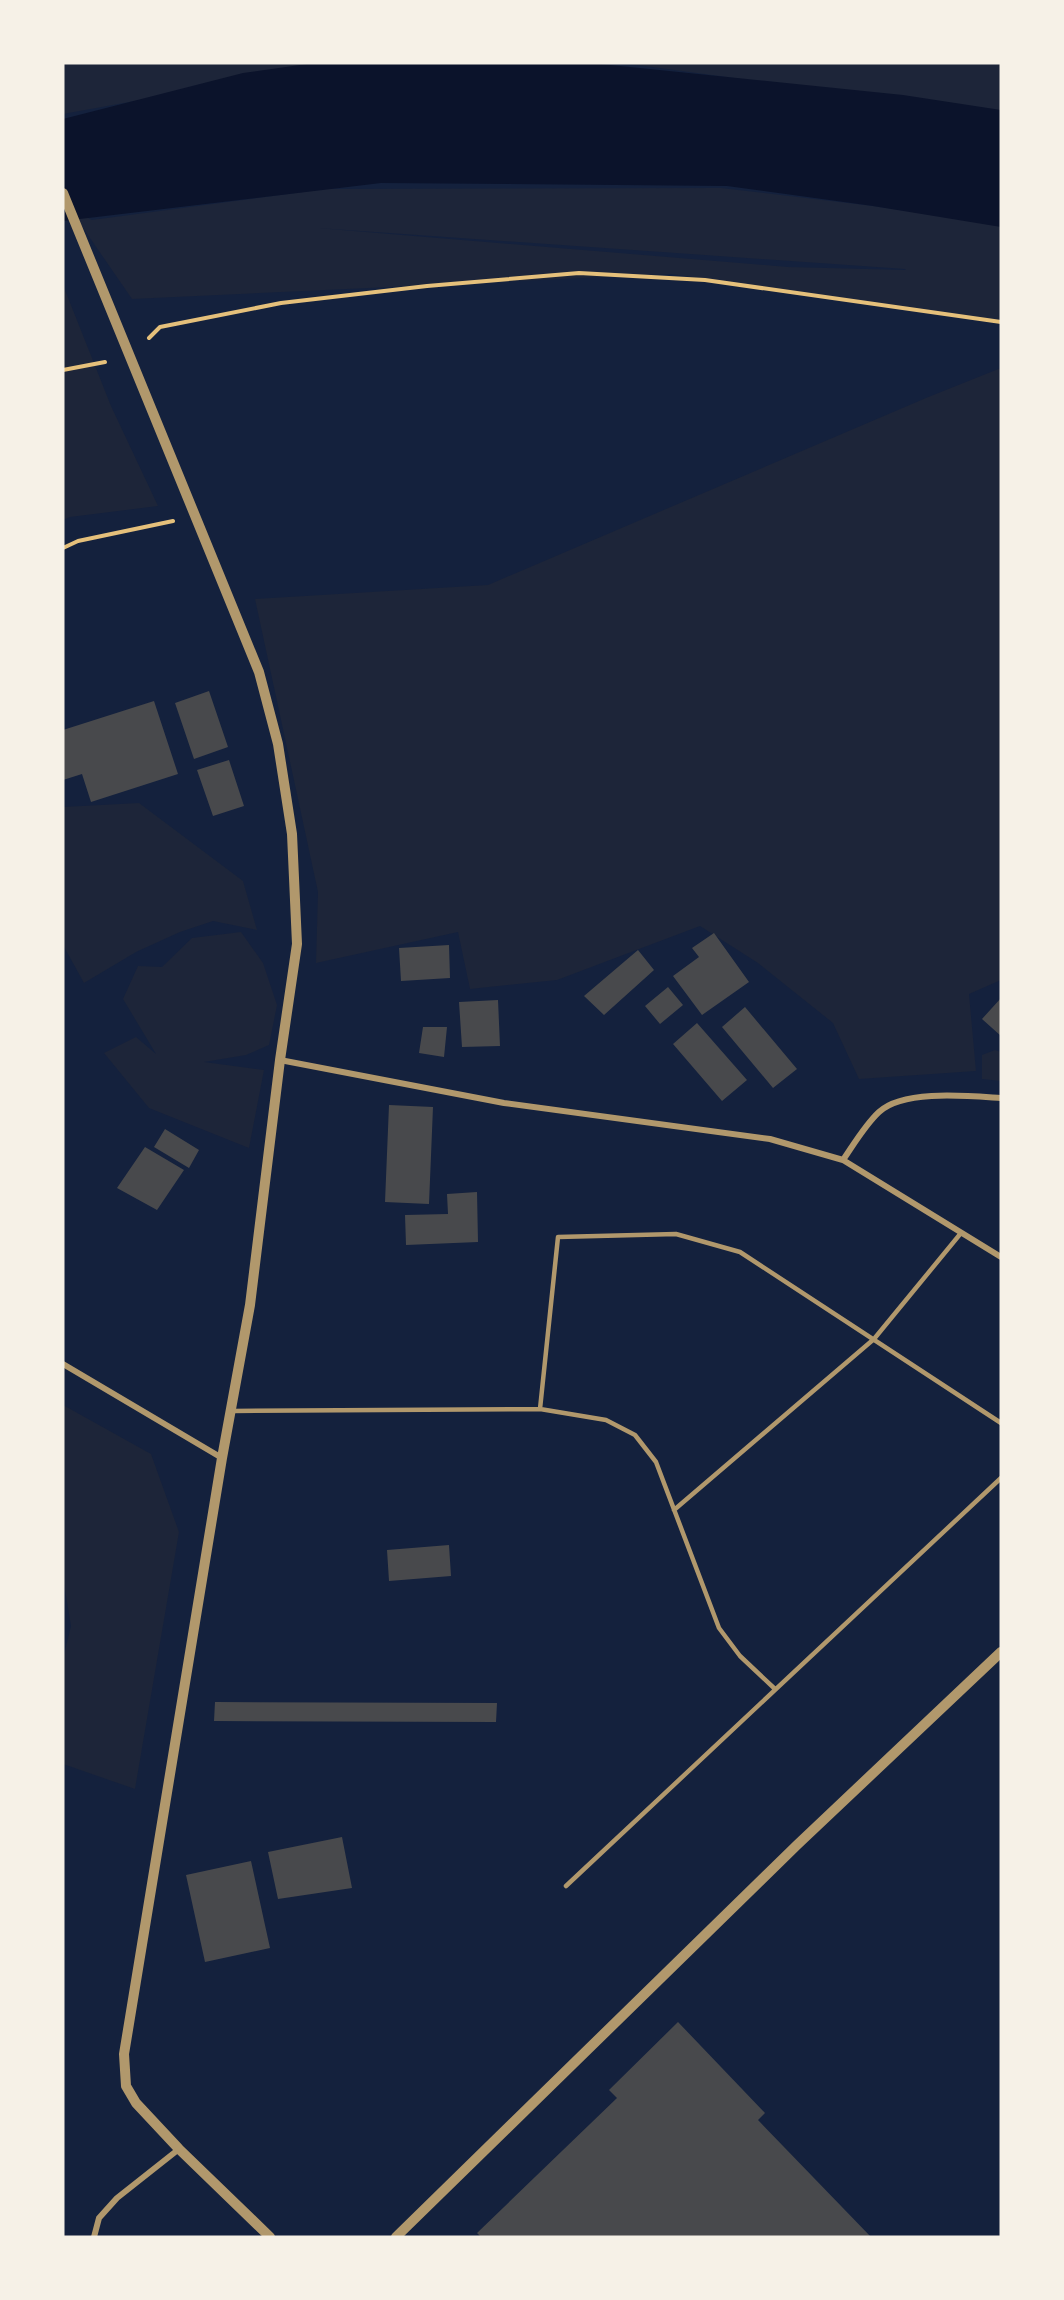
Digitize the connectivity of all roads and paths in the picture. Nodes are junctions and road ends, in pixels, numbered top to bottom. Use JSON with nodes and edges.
{"nodes":[{"id":1,"x":63,"y":193,"type":"edge"},
{"id":2,"x":1001,"y":322,"type":"edge"},
{"id":3,"x":130,"y":357,"type":"junction"},
{"id":4,"x":63,"y":370,"type":"edge"},
{"id":5,"x":195,"y":516,"type":"junction"},
{"id":6,"x":63,"y":548,"type":"edge"},
{"id":7,"x":280,"y":1060,"type":"junction"},
{"id":8,"x":1001,"y":1098,"type":"edge"},
{"id":9,"x":843,"y":1160,"type":"junction"},
{"id":10,"x":961,"y":1233,"type":"junction"},
{"id":11,"x":1001,"y":1257,"type":"edge"},
{"id":12,"x":874,"y":1339,"type":"junction"},
{"id":13,"x":63,"y":1364,"type":"edge"},
{"id":14,"x":540,"y":1409,"type":"junction"},
{"id":15,"x":230,"y":1411,"type":"junction"},
{"id":16,"x":1001,"y":1423,"type":"edge"},
{"id":17,"x":222,"y":1458,"type":"junction"},
{"id":18,"x":1001,"y":1478,"type":"edge"},
{"id":19,"x":674,"y":1510,"type":"junction"},
{"id":20,"x":1001,"y":1652,"type":"edge"},
{"id":21,"x":776,"y":1689,"type":"junction"},
{"id":22,"x":566,"y":1886,"type":"dead end"},
{"id":23,"x":179,"y":2149,"type":"junction"},
{"id":24,"x":94,"y":2237,"type":"edge"},
{"id":25,"x":270,"y":2237,"type":"edge"},
{"id":26,"x":396,"y":2237,"type":"edge"}],
"edges":[{"from":1,"to":3,"type":"street"},
{"from":2,"to":3,"type":"path"},
{"from":3,"to":4,"type":"path"},
{"from":3,"to":5,"type":"street"},
{"from":5,"to":6,"type":"path"},
{"from":5,"to":7,"type":"street"},
{"from":7,"to":9,"type":"street"},
{"from":7,"to":15,"type":"street"},
{"from":8,"to":9,"type":"street"},
{"from":9,"to":10,"type":"street"},
{"from":10,"to":11,"type":"street"},
{"from":10,"to":12,"type":"lane"},
{"from":12,"to":14,"type":"lane"},
{"from":12,"to":16,"type":"lane"},
{"from":12,"to":19,"type":"lane"},
{"from":13,"to":17,"type":"street"},
{"from":14,"to":15,"type":"lane"},
{"from":14,"to":19,"type":"lane"},
{"from":15,"to":17,"type":"street"},
{"from":17,"to":23,"type":"street"},
{"from":18,"to":21,"type":"lane"},
{"from":19,"to":21,"type":"lane"},
{"from":20,"to":26,"type":"street"},
{"from":21,"to":22,"type":"lane"},
{"from":23,"to":24,"type":"street"},
{"from":23,"to":25,"type":"street"}]}
